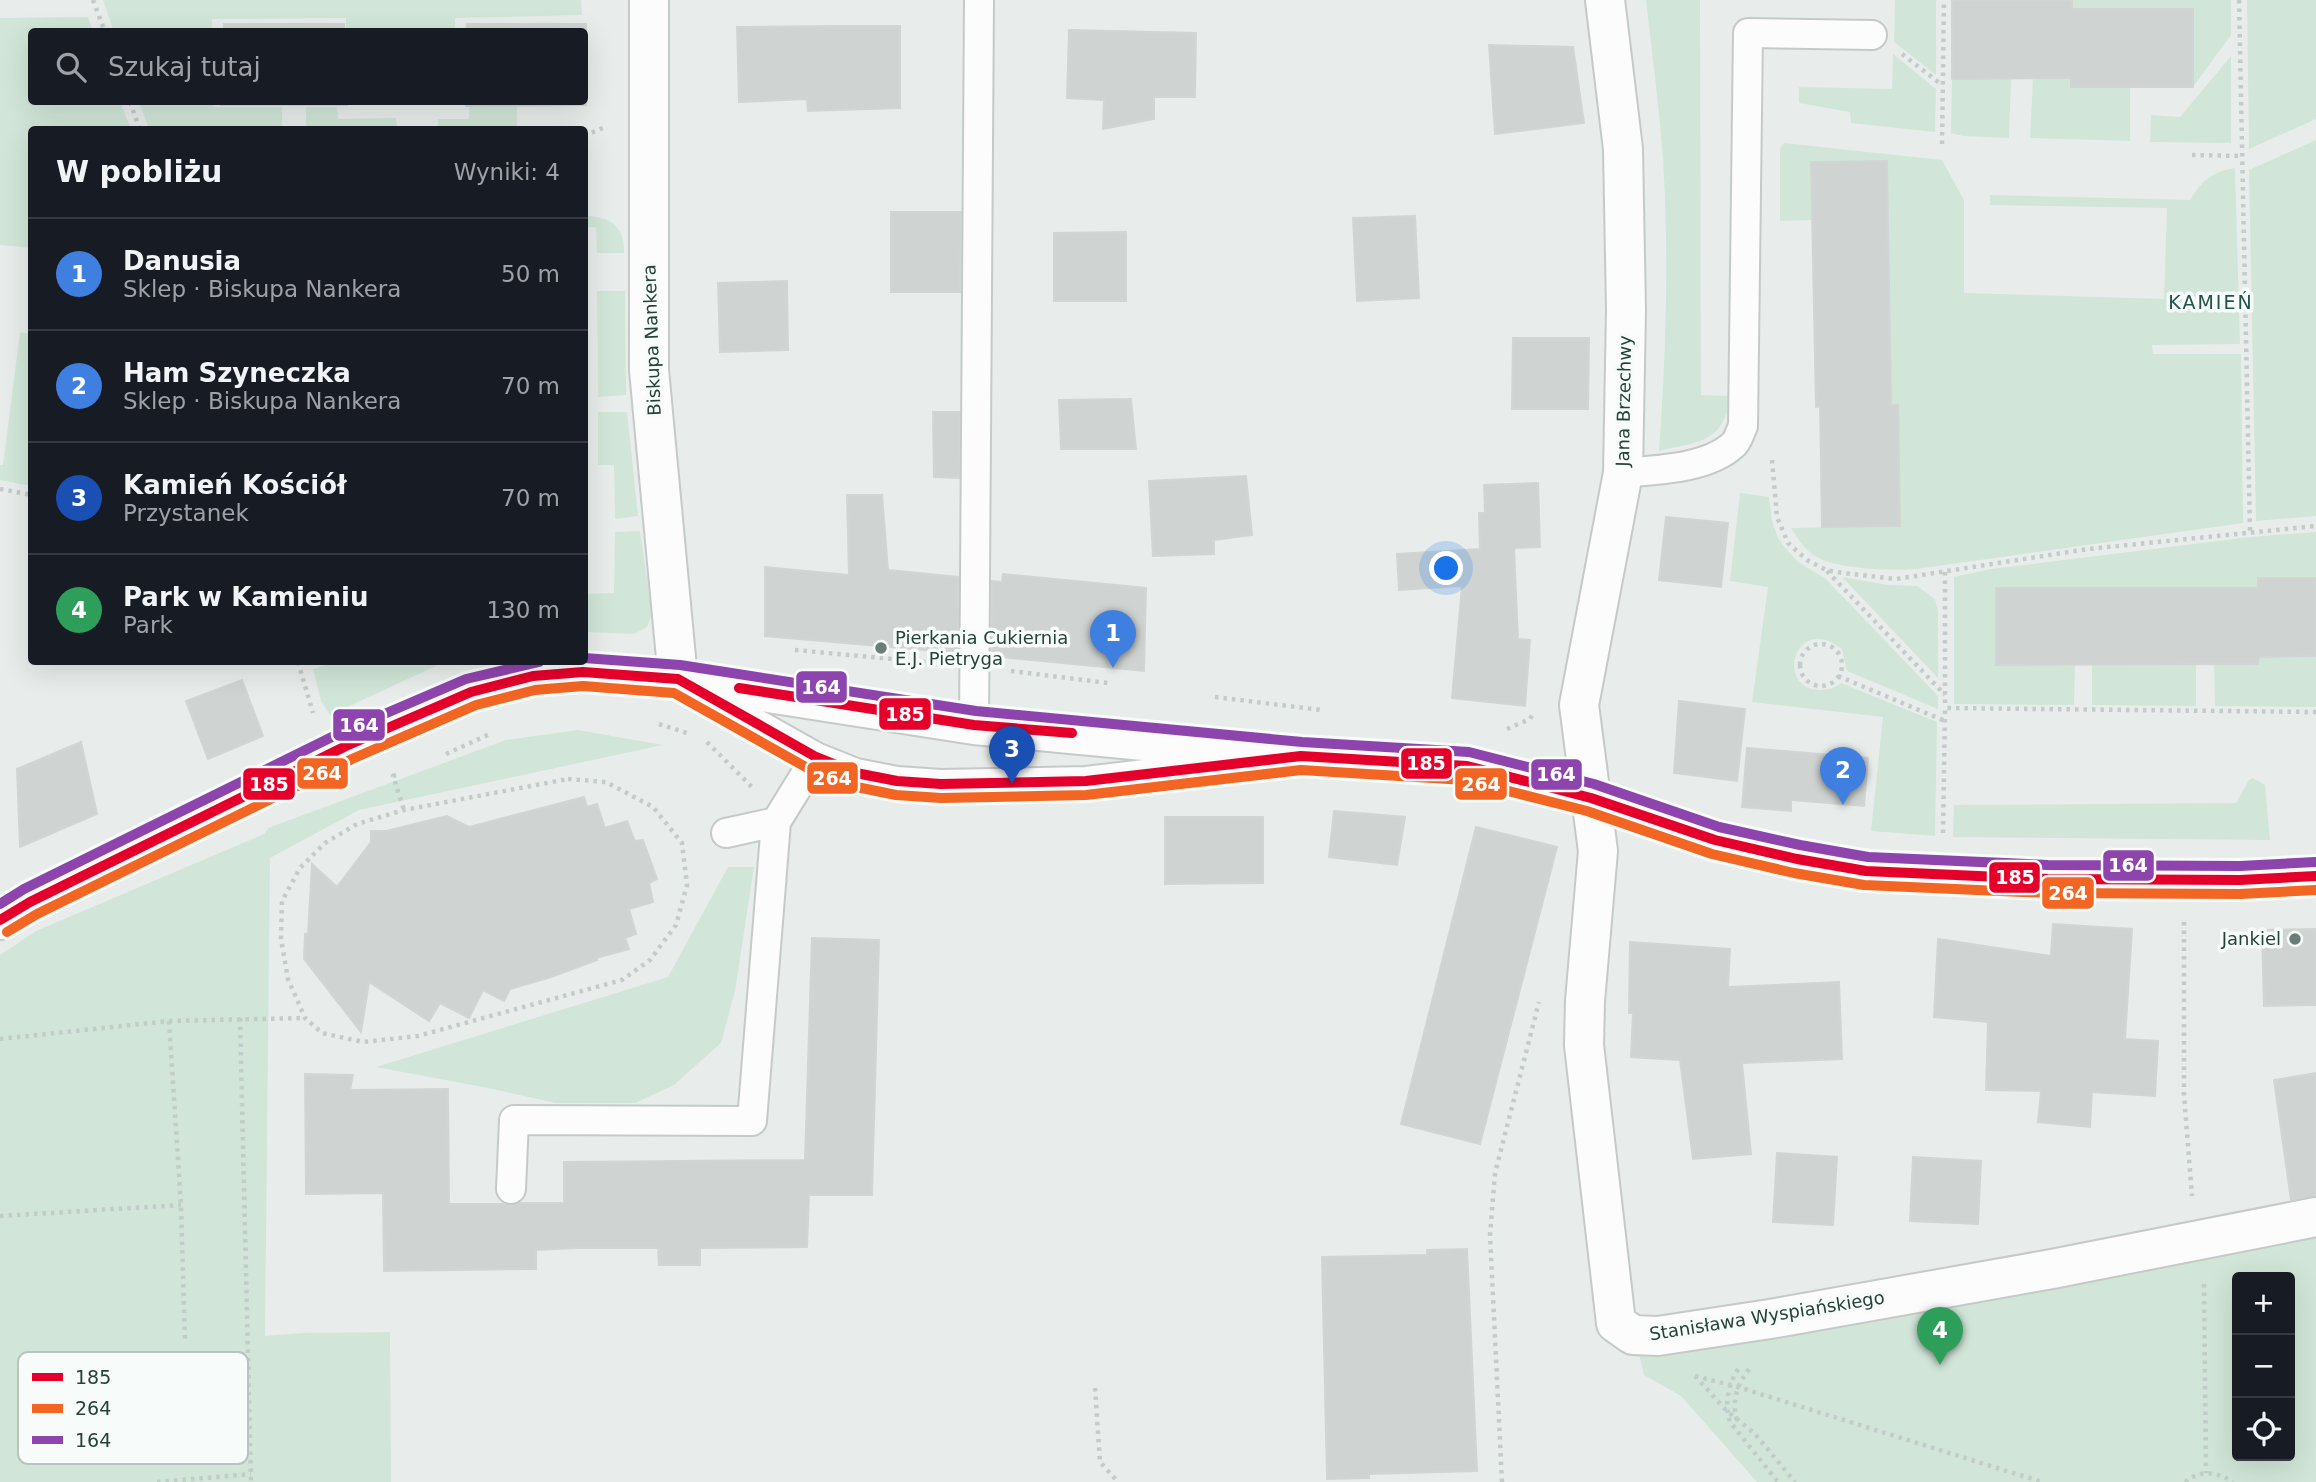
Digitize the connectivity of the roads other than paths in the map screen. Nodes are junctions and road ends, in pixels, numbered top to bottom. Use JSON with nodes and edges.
{"nodes":[{"id":1,"x":649,"y":0,"type":"edge"},
{"id":2,"x":979,"y":0,"type":"edge"},
{"id":3,"x":1605,"y":0,"type":"edge"},
{"id":4,"x":1872,"y":35,"type":"road end"},
{"id":5,"x":1623,"y":473,"type":"junction"},
{"id":6,"x":678,"y":679,"type":"junction"},
{"id":7,"x":974,"y":725,"type":"junction"},
{"id":8,"x":1301,"y":755,"type":"junction"},
{"id":9,"x":816,"y":757,"type":"junction"},
{"id":10,"x":1591,"y":799,"type":"junction"},
{"id":11,"x":782,"y":812,"type":"junction"},
{"id":12,"x":726,"y":833,"type":"dead end"},
{"id":13,"x":2316,"y":876,"type":"edge"},
{"id":14,"x":0,"y":920,"type":"edge"},
{"id":15,"x":511,"y":1189,"type":"dead end"},
{"id":16,"x":2316,"y":1217,"type":"edge"}],
"edges":[{"from":1,"to":6,"type":"street","name":"Biskupa Nankera"},
{"from":2,"to":7,"type":"lane"},
{"from":3,"to":5,"type":"street","name":"Jana Brzechwy"},
{"from":4,"to":5,"type":"lane"},
{"from":5,"to":10,"type":"street","name":"Jana Brzechwy"},
{"from":6,"to":7,"type":"street"},
{"from":6,"to":9,"type":"lane"},
{"from":6,"to":14,"type":"street"},
{"from":7,"to":8,"type":"street"},
{"from":8,"to":9,"type":"lane"},
{"from":8,"to":10,"type":"street"},
{"from":9,"to":11,"type":"lane"},
{"from":10,"to":13,"type":"street"},
{"from":10,"to":16,"type":"street","name":"Stanisława Wyspiańskiego"},
{"from":11,"to":12,"type":"lane"},
{"from":11,"to":15,"type":"lane"}]}
